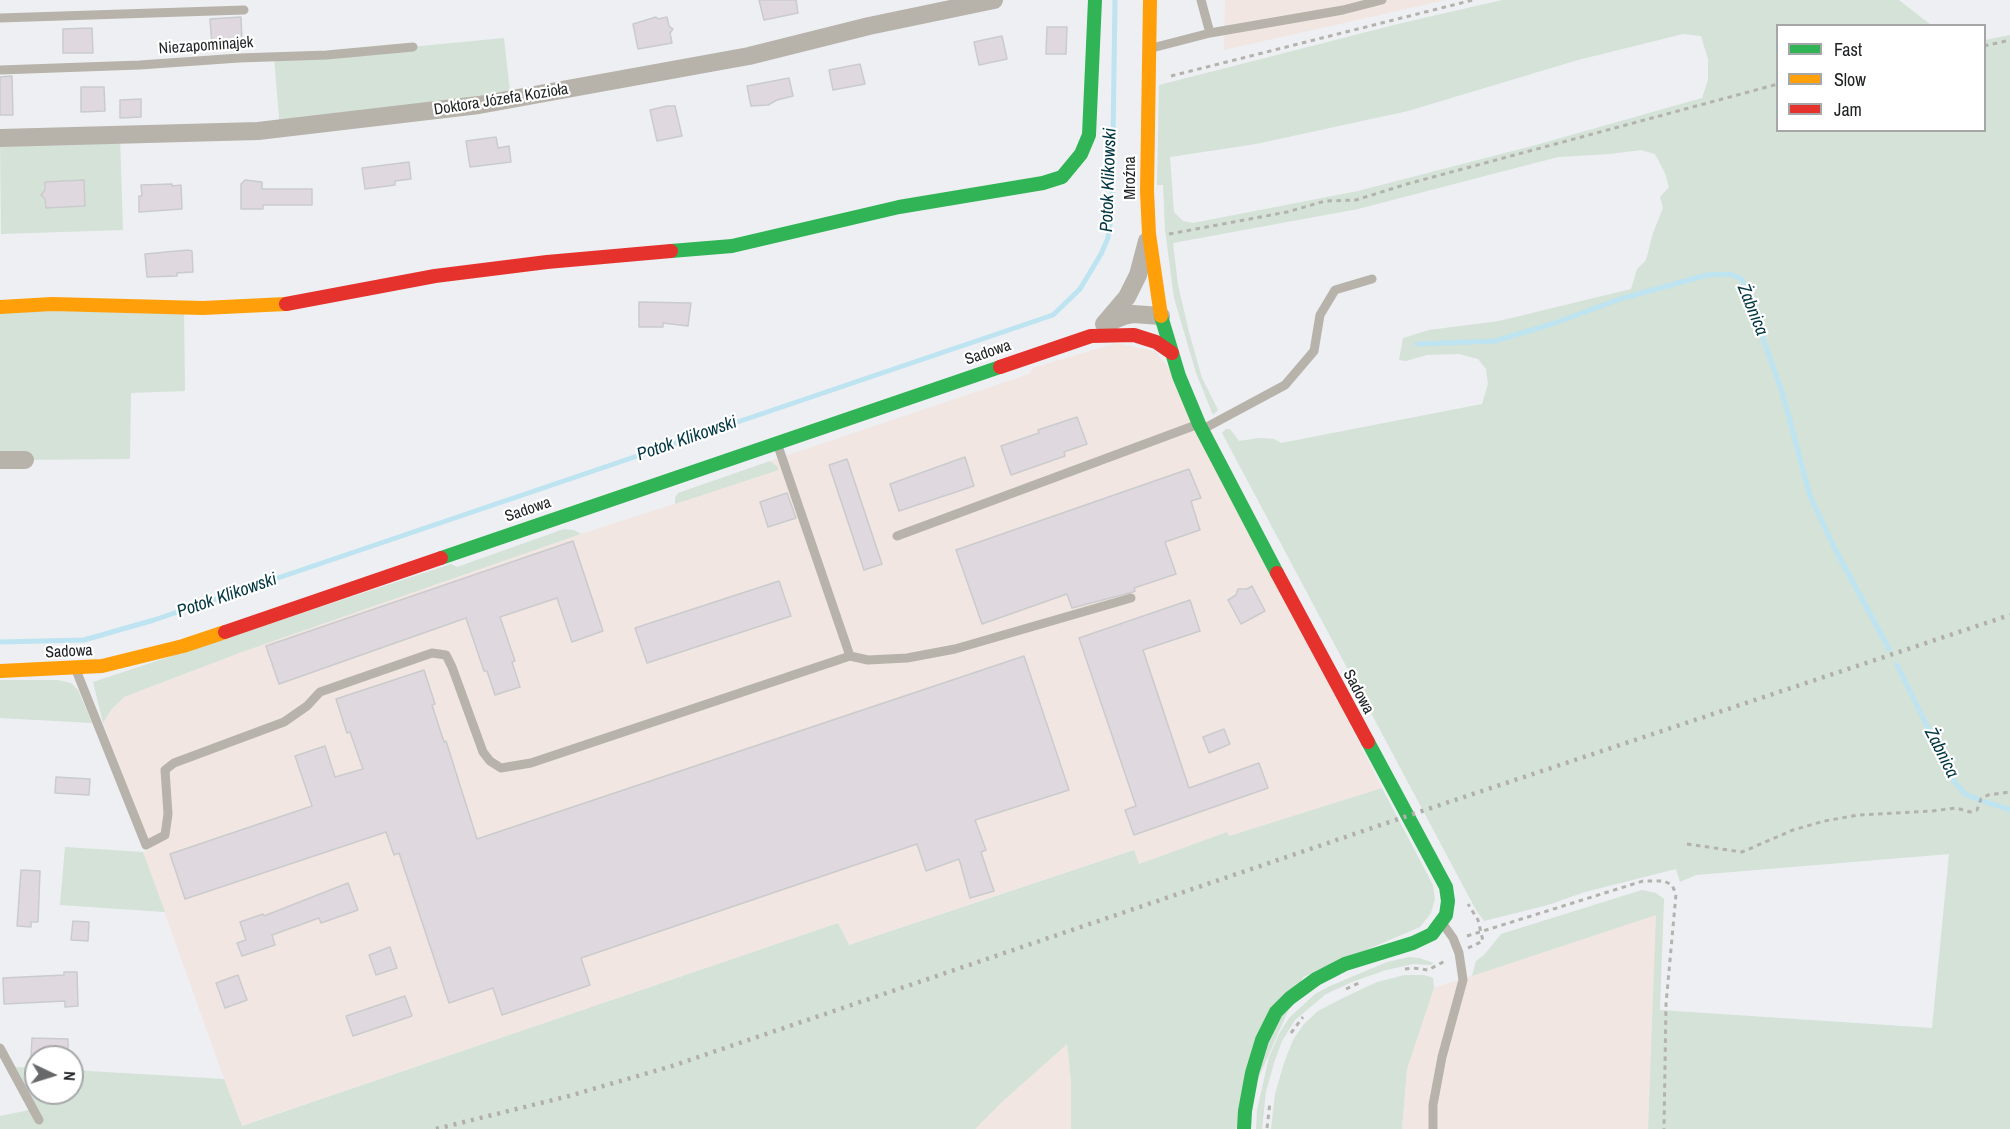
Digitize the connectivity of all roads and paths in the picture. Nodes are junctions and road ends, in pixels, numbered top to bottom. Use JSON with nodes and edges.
{"nodes":[{"id":1,"x":994,"y":0,"type":"edge"},
{"id":2,"x":1095,"y":0,"type":"edge"},
{"id":3,"x":1150,"y":0,"type":"edge"},
{"id":4,"x":1201,"y":0,"type":"edge"},
{"id":5,"x":1382,"y":0,"type":"edge"},
{"id":6,"x":1473,"y":0,"type":"edge"},
{"id":7,"x":244,"y":10,"type":"dead end"},
{"id":8,"x":0,"y":18,"type":"edge"},
{"id":9,"x":1210,"y":33,"type":"junction"},
{"id":10,"x":2010,"y":40,"type":"edge"},
{"id":11,"x":1986,"y":46,"type":"edge"},
{"id":12,"x":413,"y":47,"type":"dead end"},
{"id":13,"x":1149,"y":49,"type":"junction"},
{"id":14,"x":0,"y":70,"type":"edge"},
{"id":15,"x":1149,"y":81,"type":"junction"},
{"id":16,"x":1776,"y":85,"type":"edge"},
{"id":17,"x":0,"y":138,"type":"edge"},
{"id":18,"x":1149,"y":234,"type":"junction"},
{"id":19,"x":1372,"y":279,"type":"dead end"},
{"id":20,"x":0,"y":307,"type":"edge"},
{"id":21,"x":1161,"y":316,"type":"junction"},
{"id":22,"x":1097,"y":330,"type":"junction"},
{"id":23,"x":1134,"y":335,"type":"junction"},
{"id":24,"x":1172,"y":353,"type":"junction"},
{"id":25,"x":1200,"y":427,"type":"junction"},
{"id":26,"x":777,"y":444,"type":"junction"},
{"id":27,"x":0,"y":460,"type":"edge"},
{"id":28,"x":25,"y":460,"type":"dead end"},
{"id":29,"x":897,"y":536,"type":"dead end"},
{"id":30,"x":1131,"y":598,"type":"dead end"},
{"id":31,"x":850,"y":656,"type":"junction"},
{"id":32,"x":75,"y":668,"type":"junction"},
{"id":33,"x":0,"y":671,"type":"edge"},
{"id":34,"x":2010,"y":792,"type":"edge"},
{"id":35,"x":1687,"y":844,"type":"dead end"},
{"id":36,"x":1478,"y":920,"type":"dead end"},
{"id":37,"x":1442,"y":922,"type":"junction"},
{"id":38,"x":1481,"y":931,"type":"junction"},
{"id":39,"x":1453,"y":938,"type":"junction"},
{"id":40,"x":1484,"y":941,"type":"dead end"},
{"id":41,"x":1435,"y":967,"type":"dead end"},
{"id":42,"x":1395,"y":971,"type":"dead end"},
{"id":43,"x":1367,"y":980,"type":"dead end"},
{"id":44,"x":1344,"y":990,"type":"dead end"},
{"id":45,"x":1305,"y":1015,"type":"dead end"},
{"id":46,"x":1290,"y":1034,"type":"dead end"},
{"id":47,"x":0,"y":1048,"type":"edge"},
{"id":48,"x":1270,"y":1097,"type":"dead end"},
{"id":49,"x":39,"y":1120,"type":"dead end"},
{"id":50,"x":1245,"y":1129,"type":"edge"},
{"id":51,"x":1267,"y":1129,"type":"edge"},
{"id":52,"x":1433,"y":1129,"type":"edge"},
{"id":53,"x":1664,"y":1129,"type":"edge"}],
"edges":[{"from":1,"to":17,"type":"street","name":"Doktora Józefa Kozioła"},
{"from":2,"to":20,"type":"street"},
{"from":3,"to":13,"type":"street","name":"Mroźna"},
{"from":4,"to":9,"type":"lane"},
{"from":5,"to":9,"type":"lane"},
{"from":6,"to":15,"type":"path"},
{"from":7,"to":8,"type":"lane"},
{"from":9,"to":13,"type":"lane"},
{"from":10,"to":11,"type":"path"},
{"from":12,"to":14,"type":"lane","name":"Niezapominajek"},
{"from":13,"to":15,"type":"street","name":"Mroźna"},
{"from":15,"to":18,"type":"street","name":"Mroźna"},
{"from":16,"to":18,"type":"path"},
{"from":18,"to":21,"type":"street","name":"Mroźna"},
{"from":18,"to":22,"type":"street"},
{"from":19,"to":25,"type":"lane"},
{"from":21,"to":22,"type":"street"},
{"from":21,"to":23,"type":"street"},
{"from":21,"to":24,"type":"street","name":"Mroźna"},
{"from":22,"to":23,"type":"street","name":"Sadowa"},
{"from":22,"to":26,"type":"street","name":"Sadowa"},
{"from":23,"to":24,"type":"street","name":"Sadowa"},
{"from":24,"to":25,"type":"street","name":"Sadowa"},
{"from":25,"to":29,"type":"lane"},
{"from":25,"to":37,"type":"street","name":"Sadowa"},
{"from":26,"to":31,"type":"lane"},
{"from":26,"to":32,"type":"street","name":"Sadowa"},
{"from":27,"to":28,"type":"street"},
{"from":30,"to":31,"type":"lane"},
{"from":31,"to":32,"type":"lane"},
{"from":32,"to":33,"type":"street","name":"Sadowa"},
{"from":34,"to":35,"type":"path"},
{"from":36,"to":38,"type":"path"},
{"from":37,"to":39,"type":"lane"},
{"from":37,"to":50,"type":"street"},
{"from":38,"to":39,"type":"path"},
{"from":38,"to":40,"type":"path"},
{"from":38,"to":53,"type":"path"},
{"from":39,"to":52,"type":"lane"},
{"from":41,"to":42,"type":"path"},
{"from":43,"to":44,"type":"path"},
{"from":45,"to":46,"type":"path"},
{"from":47,"to":49,"type":"lane"},
{"from":48,"to":51,"type":"path"}]}
